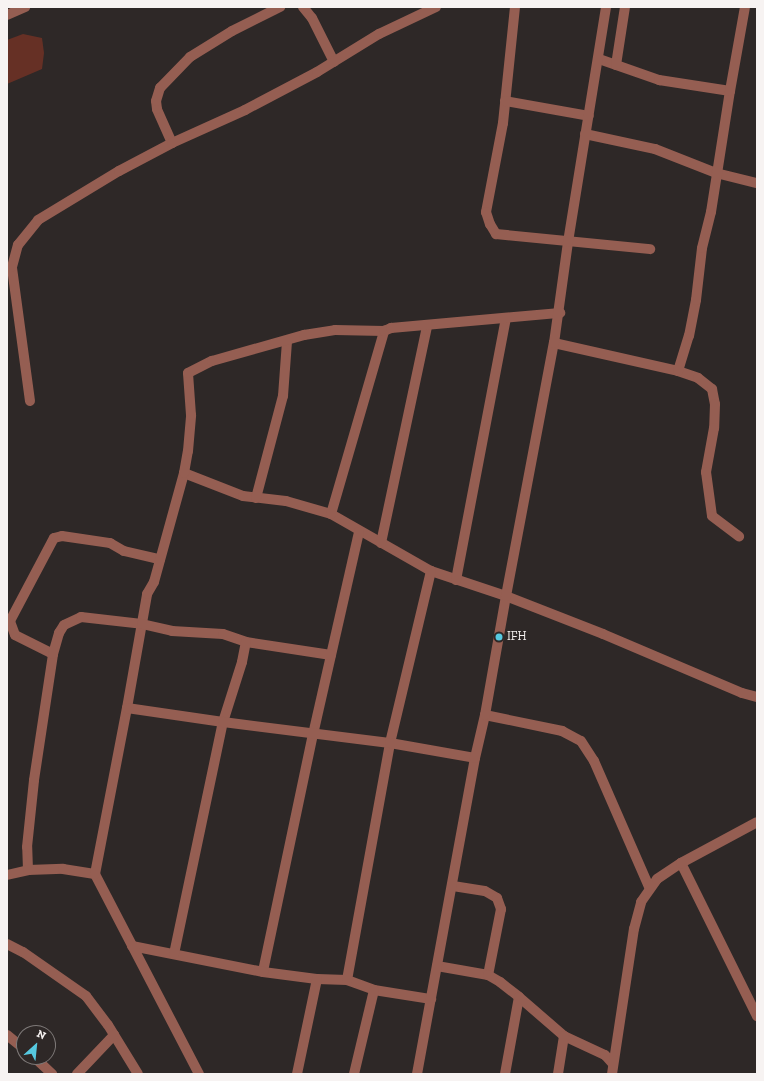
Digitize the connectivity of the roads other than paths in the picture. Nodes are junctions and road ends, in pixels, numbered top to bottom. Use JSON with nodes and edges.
{"nodes":[{"id":1,"x":25,"y":7,"type":"edge"},
{"id":2,"x":280,"y":7,"type":"edge"},
{"id":3,"x":303,"y":7,"type":"edge"},
{"id":4,"x":436,"y":7,"type":"edge"},
{"id":5,"x":515,"y":7,"type":"edge"},
{"id":6,"x":606,"y":7,"type":"edge"},
{"id":7,"x":625,"y":7,"type":"edge"},
{"id":8,"x":745,"y":7,"type":"edge"},
{"id":9,"x":7,"y":16,"type":"edge"},
{"id":10,"x":599,"y":59,"type":"junction"},
{"id":11,"x":334,"y":62,"type":"junction"},
{"id":12,"x":616,"y":65,"type":"junction"},
{"id":13,"x":730,"y":91,"type":"junction"},
{"id":14,"x":505,"y":101,"type":"junction"},
{"id":15,"x":589,"y":116,"type":"junction"},
{"id":16,"x":585,"y":134,"type":"junction"},
{"id":17,"x":172,"y":142,"type":"junction"},
{"id":18,"x":716,"y":173,"type":"junction"},
{"id":19,"x":756,"y":183,"type":"dead end"},
{"id":20,"x":568,"y":242,"type":"junction"},
{"id":21,"x":650,"y":249,"type":"dead end"},
{"id":22,"x":560,"y":313,"type":"junction"},
{"id":23,"x":506,"y":319,"type":"junction"},
{"id":24,"x":427,"y":326,"type":"junction"},
{"id":25,"x":384,"y":331,"type":"junction"},
{"id":26,"x":287,"y":341,"type":"junction"},
{"id":27,"x":554,"y":343,"type":"junction"},
{"id":28,"x":678,"y":371,"type":"junction"},
{"id":29,"x":30,"y":401,"type":"dead end"},
{"id":30,"x":184,"y":474,"type":"junction"},
{"id":31,"x":256,"y":498,"type":"junction"},
{"id":32,"x":331,"y":514,"type":"junction"},
{"id":33,"x":359,"y":532,"type":"junction"},
{"id":34,"x":739,"y":536,"type":"dead end"},
{"id":35,"x":380,"y":543,"type":"junction"},
{"id":36,"x":160,"y":559,"type":"junction"},
{"id":37,"x":431,"y":571,"type":"junction"},
{"id":38,"x":456,"y":580,"type":"junction"},
{"id":39,"x":506,"y":596,"type":"junction"},
{"id":40,"x":142,"y":624,"type":"junction"},
{"id":41,"x":246,"y":642,"type":"junction"},
{"id":42,"x":53,"y":654,"type":"junction"},
{"id":43,"x":331,"y":655,"type":"junction"},
{"id":44,"x":757,"y":697,"type":"edge"},
{"id":45,"x":128,"y":708,"type":"junction"},
{"id":46,"x":485,"y":715,"type":"junction"},
{"id":47,"x":223,"y":722,"type":"junction"},
{"id":48,"x":313,"y":734,"type":"junction"},
{"id":49,"x":390,"y":743,"type":"junction"},
{"id":50,"x":475,"y":758,"type":"junction"},
{"id":51,"x":757,"y":822,"type":"edge"},
{"id":52,"x":681,"y":863,"type":"junction"},
{"id":53,"x":28,"y":870,"type":"junction"},
{"id":54,"x":95,"y":874,"type":"junction"},
{"id":55,"x":7,"y":875,"type":"edge"},
{"id":56,"x":453,"y":886,"type":"junction"},
{"id":57,"x":649,"y":887,"type":"junction"},
{"id":58,"x":7,"y":944,"type":"edge"},
{"id":59,"x":132,"y":946,"type":"junction"},
{"id":60,"x":174,"y":954,"type":"junction"},
{"id":61,"x":437,"y":966,"type":"junction"},
{"id":62,"x":263,"y":972,"type":"junction"},
{"id":63,"x":488,"y":976,"type":"junction"},
{"id":64,"x":317,"y":979,"type":"junction"},
{"id":65,"x":347,"y":980,"type":"junction"},
{"id":66,"x":374,"y":990,"type":"junction"},
{"id":67,"x":519,"y":997,"type":"junction"},
{"id":68,"x":431,"y":999,"type":"junction"},
{"id":69,"x":757,"y":1016,"type":"edge"},
{"id":70,"x":7,"y":1035,"type":"edge"},
{"id":71,"x":114,"y":1035,"type":"junction"},
{"id":72,"x":564,"y":1036,"type":"junction"},
{"id":73,"x":16,"y":1042,"type":"edge"},
{"id":74,"x":42,"y":1065,"type":"edge"},
{"id":75,"x":613,"y":1069,"type":"edge"},
{"id":76,"x":52,"y":1074,"type":"edge"},
{"id":77,"x":76,"y":1074,"type":"edge"},
{"id":78,"x":138,"y":1074,"type":"edge"},
{"id":79,"x":199,"y":1074,"type":"edge"},
{"id":80,"x":297,"y":1074,"type":"edge"},
{"id":81,"x":354,"y":1074,"type":"edge"},
{"id":82,"x":418,"y":1074,"type":"edge"},
{"id":83,"x":505,"y":1074,"type":"edge"},
{"id":84,"x":558,"y":1074,"type":"edge"}],
"edges":[{"from":1,"to":9,"type":"street"},
{"from":2,"to":17,"type":"street"},
{"from":3,"to":11,"type":"street"},
{"from":4,"to":11,"type":"street"},
{"from":5,"to":14,"type":"street"},
{"from":6,"to":10,"type":"street"},
{"from":7,"to":12,"type":"street"},
{"from":8,"to":13,"type":"street"},
{"from":10,"to":12,"type":"street"},
{"from":10,"to":15,"type":"street"},
{"from":11,"to":17,"type":"street"},
{"from":12,"to":13,"type":"street"},
{"from":13,"to":18,"type":"street"},
{"from":14,"to":15,"type":"street"},
{"from":14,"to":20,"type":"street"},
{"from":15,"to":16,"type":"street"},
{"from":16,"to":18,"type":"street"},
{"from":16,"to":20,"type":"street"},
{"from":17,"to":29,"type":"street"},
{"from":18,"to":19,"type":"street"},
{"from":18,"to":28,"type":"street"},
{"from":20,"to":21,"type":"street"},
{"from":20,"to":22,"type":"street"},
{"from":22,"to":23,"type":"street"},
{"from":22,"to":27,"type":"street"},
{"from":23,"to":24,"type":"street"},
{"from":23,"to":38,"type":"street"},
{"from":24,"to":25,"type":"street"},
{"from":24,"to":35,"type":"street"},
{"from":25,"to":26,"type":"street"},
{"from":25,"to":32,"type":"street"},
{"from":26,"to":30,"type":"street"},
{"from":26,"to":31,"type":"street"},
{"from":27,"to":28,"type":"street"},
{"from":27,"to":39,"type":"street"},
{"from":28,"to":34,"type":"street"},
{"from":30,"to":31,"type":"street"},
{"from":30,"to":36,"type":"street"},
{"from":31,"to":32,"type":"street"},
{"from":32,"to":33,"type":"street"},
{"from":33,"to":35,"type":"street"},
{"from":33,"to":43,"type":"street"},
{"from":35,"to":37,"type":"street"},
{"from":36,"to":40,"type":"street"},
{"from":36,"to":42,"type":"street"},
{"from":37,"to":38,"type":"street"},
{"from":37,"to":49,"type":"street"},
{"from":38,"to":39,"type":"street"},
{"from":39,"to":44,"type":"street"},
{"from":39,"to":46,"type":"street"},
{"from":40,"to":41,"type":"street"},
{"from":40,"to":42,"type":"street"},
{"from":40,"to":45,"type":"street"},
{"from":41,"to":43,"type":"street"},
{"from":41,"to":47,"type":"street"},
{"from":42,"to":53,"type":"street"},
{"from":43,"to":48,"type":"street"},
{"from":45,"to":47,"type":"street"},
{"from":45,"to":54,"type":"street"},
{"from":46,"to":50,"type":"street"},
{"from":46,"to":57,"type":"street"},
{"from":47,"to":48,"type":"street"},
{"from":47,"to":60,"type":"street"},
{"from":48,"to":49,"type":"street"},
{"from":48,"to":62,"type":"street"},
{"from":49,"to":50,"type":"street"},
{"from":49,"to":65,"type":"street"},
{"from":50,"to":56,"type":"street"},
{"from":51,"to":52,"type":"street"},
{"from":52,"to":57,"type":"street"},
{"from":52,"to":69,"type":"street"},
{"from":53,"to":54,"type":"street"},
{"from":53,"to":55,"type":"street"},
{"from":54,"to":59,"type":"street"},
{"from":56,"to":61,"type":"street"},
{"from":56,"to":63,"type":"street"},
{"from":57,"to":75,"type":"street"},
{"from":58,"to":71,"type":"street"},
{"from":59,"to":60,"type":"street"},
{"from":59,"to":79,"type":"street"},
{"from":60,"to":62,"type":"street"},
{"from":61,"to":63,"type":"street"},
{"from":61,"to":68,"type":"street"},
{"from":62,"to":64,"type":"street"},
{"from":63,"to":67,"type":"street"},
{"from":64,"to":65,"type":"street"},
{"from":64,"to":80,"type":"street"},
{"from":65,"to":66,"type":"street"},
{"from":66,"to":68,"type":"street"},
{"from":66,"to":81,"type":"street"},
{"from":67,"to":72,"type":"street"},
{"from":67,"to":83,"type":"street"},
{"from":68,"to":82,"type":"street"},
{"from":70,"to":73,"type":"street"},
{"from":71,"to":77,"type":"street"},
{"from":71,"to":78,"type":"street"},
{"from":72,"to":75,"type":"street"},
{"from":72,"to":84,"type":"street"},
{"from":74,"to":76,"type":"street"}]}
